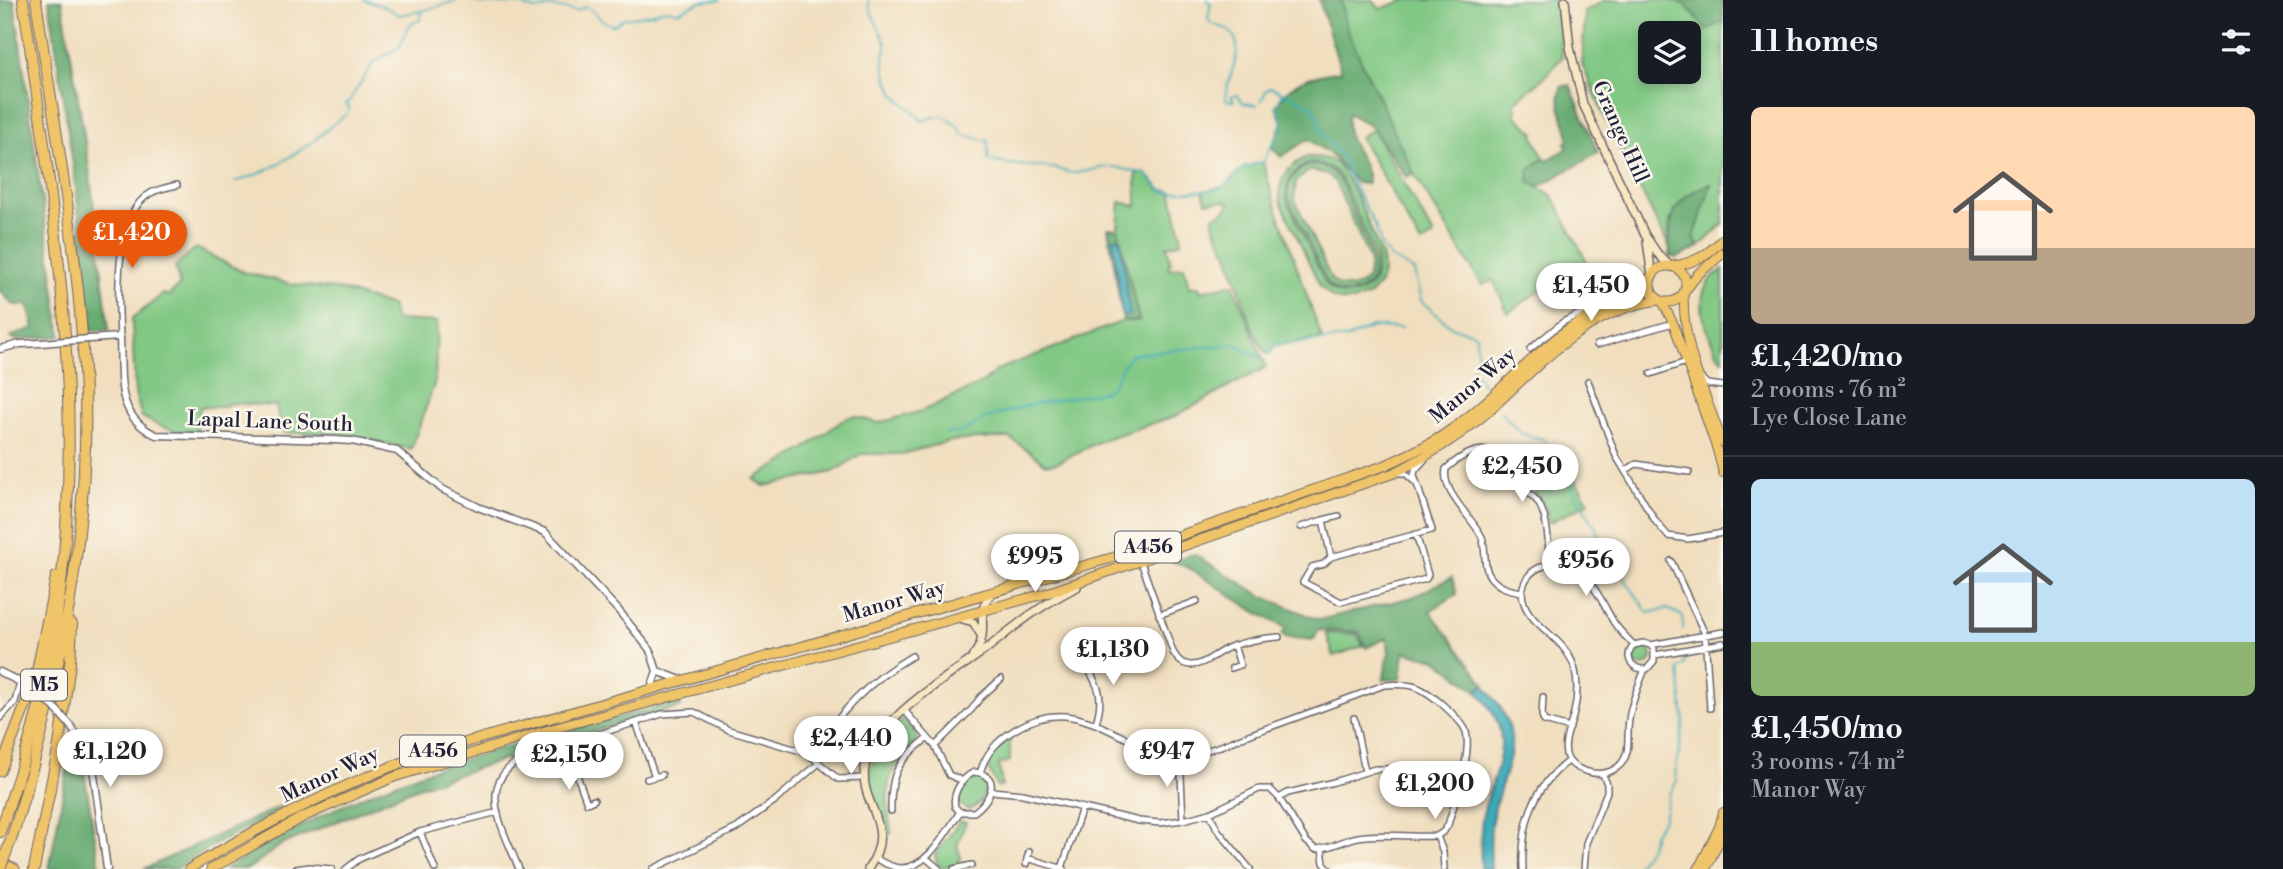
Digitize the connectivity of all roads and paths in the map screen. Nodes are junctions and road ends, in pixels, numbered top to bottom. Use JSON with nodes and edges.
{"nodes":[{"id":1,"x":23,"y":0,"type":"edge"},
{"id":2,"x":36,"y":0,"type":"edge"},
{"id":3,"x":1565,"y":0,"type":"edge"},
{"id":4,"x":177,"y":185,"type":"dead end"},
{"id":5,"x":1645,"y":234,"type":"junction"},
{"id":6,"x":1723,"y":239,"type":"edge"},
{"id":7,"x":1723,"y":253,"type":"edge"},
{"id":8,"x":1671,"y":266,"type":"junction"},
{"id":9,"x":1651,"y":278,"type":"junction"},
{"id":10,"x":1685,"y":290,"type":"junction"},
{"id":11,"x":1661,"y":301,"type":"junction"},
{"id":12,"x":1611,"y":302,"type":"junction"},
{"id":13,"x":1673,"y":323,"type":"junction"},
{"id":14,"x":120,"y":337,"type":"junction"},
{"id":15,"x":1597,"y":345,"type":"dead end"},
{"id":16,"x":0,"y":349,"type":"edge"},
{"id":17,"x":1530,"y":349,"type":"dead end"},
{"id":18,"x":1657,"y":362,"type":"dead end"},
{"id":19,"x":1686,"y":362,"type":"junction"},
{"id":20,"x":1660,"y":371,"type":"junction"},
{"id":21,"x":1651,"y":374,"type":"dead end"},
{"id":22,"x":1699,"y":374,"type":"junction"},
{"id":23,"x":1588,"y":381,"type":"dead end"},
{"id":24,"x":1723,"y":386,"type":"edge"},
{"id":25,"x":1723,"y":443,"type":"edge"},
{"id":26,"x":1430,"y":455,"type":"junction"},
{"id":27,"x":1562,"y":456,"type":"dead end"},
{"id":28,"x":1625,"y":471,"type":"junction"},
{"id":29,"x":1689,"y":472,"type":"dead end"},
{"id":30,"x":1394,"y":473,"type":"junction"},
{"id":31,"x":1723,"y":473,"type":"edge"},
{"id":32,"x":1415,"y":482,"type":"junction"},
{"id":33,"x":1525,"y":489,"type":"junction"},
{"id":34,"x":1339,"y":516,"type":"dead end"},
{"id":35,"x":1322,"y":520,"type":"junction"},
{"id":36,"x":1301,"y":527,"type":"dead end"},
{"id":37,"x":1723,"y":533,"type":"edge"},
{"id":38,"x":65,"y":534,"type":"junction"},
{"id":39,"x":1416,"y":534,"type":"junction"},
{"id":40,"x":1331,"y":557,"type":"junction"},
{"id":41,"x":1671,"y":561,"type":"dead end"},
{"id":42,"x":1141,"y":562,"type":"junction"},
{"id":43,"x":1550,"y":565,"type":"junction"},
{"id":44,"x":75,"y":577,"type":"junction"},
{"id":45,"x":1096,"y":577,"type":"junction"},
{"id":46,"x":1522,"y":592,"type":"junction"},
{"id":47,"x":992,"y":593,"type":"junction"},
{"id":48,"x":1197,"y":601,"type":"dead end"},
{"id":49,"x":981,"y":612,"type":"junction"},
{"id":50,"x":1159,"y":615,"type":"junction"},
{"id":51,"x":957,"y":618,"type":"junction"},
{"id":52,"x":1723,"y":632,"type":"edge"},
{"id":53,"x":1705,"y":634,"type":"junction"},
{"id":54,"x":1279,"y":637,"type":"dead end"},
{"id":55,"x":983,"y":639,"type":"junction"},
{"id":56,"x":995,"y":642,"type":"junction"},
{"id":57,"x":1723,"y":643,"type":"edge"},
{"id":58,"x":1234,"y":645,"type":"junction"},
{"id":59,"x":1634,"y":645,"type":"junction"},
{"id":60,"x":1650,"y":645,"type":"junction"},
{"id":61,"x":1705,"y":646,"type":"junction"},
{"id":62,"x":1656,"y":655,"type":"junction"},
{"id":63,"x":912,"y":656,"type":"dead end"},
{"id":64,"x":970,"y":659,"type":"junction"},
{"id":65,"x":1082,"y":659,"type":"dead end"},
{"id":66,"x":903,"y":662,"type":"junction"},
{"id":67,"x":1232,"y":667,"type":"dead end"},
{"id":68,"x":1645,"y":669,"type":"junction"},
{"id":69,"x":908,"y":670,"type":"dead end"},
{"id":70,"x":657,"y":671,"type":"junction"},
{"id":71,"x":0,"y":672,"type":"edge"},
{"id":72,"x":1000,"y":679,"type":"dead end"},
{"id":73,"x":681,"y":680,"type":"junction"},
{"id":74,"x":22,"y":683,"type":"junction"},
{"id":75,"x":992,"y":686,"type":"junction"},
{"id":76,"x":651,"y":689,"type":"junction"},
{"id":77,"x":998,"y":693,"type":"dead end"},
{"id":78,"x":1543,"y":697,"type":"dead end"},
{"id":79,"x":1710,"y":708,"type":"dead end"},
{"id":80,"x":904,"y":710,"type":"junction"},
{"id":81,"x":0,"y":718,"type":"edge"},
{"id":82,"x":1354,"y":718,"type":"dead end"},
{"id":83,"x":636,"y":722,"type":"junction"},
{"id":84,"x":958,"y":722,"type":"junction"},
{"id":85,"x":1096,"y":723,"type":"junction"},
{"id":86,"x":1365,"y":723,"type":"dead end"},
{"id":87,"x":1357,"y":727,"type":"junction"},
{"id":88,"x":1570,"y":728,"type":"junction"},
{"id":89,"x":966,"y":729,"type":"dead end"},
{"id":90,"x":928,"y":738,"type":"junction"},
{"id":91,"x":566,"y":745,"type":"junction"},
{"id":92,"x":935,"y":747,"type":"junction"},
{"id":93,"x":1180,"y":754,"type":"junction"},
{"id":94,"x":811,"y":756,"type":"junction"},
{"id":95,"x":1569,"y":761,"type":"junction"},
{"id":96,"x":818,"y":764,"type":"junction"},
{"id":97,"x":1385,"y":769,"type":"junction"},
{"id":98,"x":1404,"y":769,"type":"dead end"},
{"id":99,"x":0,"y":771,"type":"edge"},
{"id":100,"x":1365,"y":771,"type":"junction"},
{"id":101,"x":980,"y":773,"type":"junction"},
{"id":102,"x":662,"y":775,"type":"dead end"},
{"id":103,"x":1603,"y":775,"type":"junction"},
{"id":104,"x":655,"y":777,"type":"junction"},
{"id":105,"x":865,"y":778,"type":"junction"},
{"id":106,"x":647,"y":779,"type":"dead end"},
{"id":107,"x":1387,"y":780,"type":"dead end"},
{"id":108,"x":963,"y":781,"type":"junction"},
{"id":109,"x":992,"y":791,"type":"junction"},
{"id":110,"x":1279,"y":798,"type":"junction"},
{"id":111,"x":594,"y":800,"type":"dead end"},
{"id":112,"x":891,"y":800,"type":"junction"},
{"id":113,"x":900,"y":800,"type":"dead end"},
{"id":114,"x":1082,"y":808,"type":"junction"},
{"id":115,"x":891,"y":811,"type":"dead end"},
{"id":116,"x":498,"y":812,"type":"junction"},
{"id":117,"x":960,"y":812,"type":"junction"},
{"id":118,"x":1723,"y":812,"type":"edge"},
{"id":119,"x":1210,"y":813,"type":"junction"},
{"id":120,"x":1183,"y":820,"type":"junction"},
{"id":121,"x":0,"y":832,"type":"edge"},
{"id":122,"x":420,"y":832,"type":"junction"},
{"id":123,"x":1723,"y":834,"type":"edge"},
{"id":124,"x":1437,"y":836,"type":"junction"},
{"id":125,"x":1322,"y":849,"type":"junction"},
{"id":126,"x":874,"y":858,"type":"junction"},
{"id":127,"x":926,"y":858,"type":"junction"},
{"id":128,"x":1027,"y":858,"type":"dead end"},
{"id":129,"x":0,"y":862,"type":"edge"},
{"id":130,"x":972,"y":865,"type":"dead end"},
{"id":131,"x":0,"y":869,"type":"edge"},
{"id":132,"x":15,"y":869,"type":"edge"},
{"id":133,"x":34,"y":869,"type":"edge"},
{"id":134,"x":107,"y":869,"type":"edge"},
{"id":135,"x":189,"y":869,"type":"edge"},
{"id":136,"x":211,"y":869,"type":"edge"},
{"id":137,"x":295,"y":869,"type":"edge"},
{"id":138,"x":332,"y":869,"type":"edge"},
{"id":139,"x":345,"y":869,"type":"edge"},
{"id":140,"x":435,"y":869,"type":"edge"},
{"id":141,"x":519,"y":869,"type":"edge"},
{"id":142,"x":653,"y":869,"type":"edge"},
{"id":143,"x":868,"y":869,"type":"edge"},
{"id":144,"x":939,"y":869,"type":"edge"},
{"id":145,"x":954,"y":869,"type":"edge"},
{"id":146,"x":1063,"y":869,"type":"edge"},
{"id":147,"x":1250,"y":869,"type":"edge"},
{"id":148,"x":1329,"y":869,"type":"edge"},
{"id":149,"x":1444,"y":869,"type":"edge"},
{"id":150,"x":1523,"y":869,"type":"edge"},
{"id":151,"x":1584,"y":869,"type":"edge"},
{"id":152,"x":1698,"y":869,"type":"edge"},
{"id":153,"x":1706,"y":869,"type":"edge"}],
"edges":[{"from":1,"to":38,"type":"highway","number":"M5"},
{"from":2,"to":44,"type":"highway","number":"M5"},
{"from":3,"to":5,"type":"main road","name":"Grange Hill"},
{"from":4,"to":14,"type":"street"},
{"from":5,"to":8,"type":"main road","name":"Grange Hill"},
{"from":5,"to":9,"type":"main road","name":"Grange Hill"},
{"from":6,"to":8,"type":"highway","number":"A456"},
{"from":7,"to":10,"type":"highway","number":"A456"},
{"from":8,"to":9,"type":"highway","number":"A456"},
{"from":8,"to":10,"type":"highway"},
{"from":9,"to":11,"type":"highway"},
{"from":9,"to":12,"type":"highway","name":"Manor Way","number":"A456"},
{"from":10,"to":11,"type":"highway","number":"A456"},
{"from":10,"to":22,"type":"main road"},
{"from":11,"to":13,"type":"main road"},
{"from":11,"to":26,"type":"highway","name":"Manor Way","number":"A456"},
{"from":12,"to":17,"type":"street"},
{"from":12,"to":47,"type":"highway","name":"Manor Way","number":"A456"},
{"from":13,"to":15,"type":"street"},
{"from":13,"to":19,"type":"main road"},
{"from":14,"to":16,"type":"street","bridge":true},
{"from":14,"to":70,"type":"street","name":"Lapal Lane South"},
{"from":18,"to":20,"type":"street"},
{"from":19,"to":20,"type":"street"},
{"from":19,"to":31,"type":"main road"},
{"from":20,"to":21,"type":"street"},
{"from":22,"to":24,"type":"street"},
{"from":22,"to":25,"type":"main road"},
{"from":23,"to":28,"type":"street"},
{"from":26,"to":30,"type":"highway","name":"Manor Way","number":"A456"},
{"from":26,"to":32,"type":"street"},
{"from":27,"to":33,"type":"street"},
{"from":28,"to":29,"type":"street"},
{"from":28,"to":37,"type":"street"},
{"from":30,"to":32,"type":"street"},
{"from":30,"to":42,"type":"highway","name":"Manor Way","number":"A456"},
{"from":32,"to":39,"type":"street"},
{"from":33,"to":43,"type":"street"},
{"from":33,"to":46,"type":"street"},
{"from":34,"to":35,"type":"street"},
{"from":35,"to":36,"type":"street"},
{"from":35,"to":40,"type":"street"},
{"from":38,"to":99,"type":"highway"},
{"from":38,"to":121,"type":"highway","number":"M5"},
{"from":39,"to":40,"type":"street"},
{"from":39,"to":40,"type":"street"},
{"from":41,"to":53,"type":"street"},
{"from":42,"to":45,"type":"highway","name":"Manor Way","number":"A456"},
{"from":42,"to":50,"type":"street"},
{"from":43,"to":46,"type":"street"},
{"from":43,"to":59,"type":"street"},
{"from":44,"to":131,"type":"highway","number":"M5","bridge":true},
{"from":44,"to":133,"type":"highway"},
{"from":45,"to":49,"type":"highway","name":"Manor Way","number":"A456"},
{"from":45,"to":56,"type":"main road"},
{"from":46,"to":88,"type":"street"},
{"from":47,"to":49,"type":"main road"},
{"from":47,"to":73,"type":"highway","name":"Manor Way","number":"A456"},
{"from":48,"to":50,"type":"street"},
{"from":49,"to":51,"type":"highway","name":"Manor Way","number":"A456"},
{"from":49,"to":55,"type":"main road"},
{"from":50,"to":58,"type":"street"},
{"from":51,"to":55,"type":"main road"},
{"from":51,"to":136,"type":"highway","name":"Manor Way","number":"A456"},
{"from":52,"to":53,"type":"street"},
{"from":53,"to":60,"type":"street"},
{"from":53,"to":61,"type":"street"},
{"from":54,"to":58,"type":"street"},
{"from":55,"to":56,"type":"main road"},
{"from":55,"to":64,"type":"main road"},
{"from":56,"to":64,"type":"main road"},
{"from":57,"to":61,"type":"street"},
{"from":58,"to":67,"type":"street"},
{"from":59,"to":60,"type":"street"},
{"from":59,"to":68,"type":"street"},
{"from":60,"to":62,"type":"street"},
{"from":61,"to":62,"type":"street"},
{"from":61,"to":79,"type":"street"},
{"from":62,"to":68,"type":"street"},
{"from":63,"to":66,"type":"street"},
{"from":64,"to":80,"type":"main road"},
{"from":65,"to":85,"type":"street"},
{"from":66,"to":69,"type":"street"},
{"from":66,"to":94,"type":"street"},
{"from":68,"to":103,"type":"street"},
{"from":70,"to":73,"type":"street"},
{"from":70,"to":76,"type":"street"},
{"from":71,"to":74,"type":"street"},
{"from":72,"to":75,"type":"street"},
{"from":73,"to":76,"type":"highway","name":"Manor Way","number":"A456"},
{"from":74,"to":81,"type":"street"},
{"from":74,"to":134,"type":"street","bridge":true},
{"from":75,"to":77,"type":"street"},
{"from":75,"to":84,"type":"street"},
{"from":76,"to":135,"type":"highway","name":"Manor Way","number":"A456"},
{"from":78,"to":88,"type":"street"},
{"from":80,"to":90,"type":"street"},
{"from":80,"to":105,"type":"main road"},
{"from":82,"to":87,"type":"street"},
{"from":83,"to":91,"type":"street"},
{"from":83,"to":94,"type":"street"},
{"from":83,"to":104,"type":"street"},
{"from":84,"to":89,"type":"street"},
{"from":84,"to":92,"type":"street"},
{"from":85,"to":93,"type":"street"},
{"from":85,"to":101,"type":"street"},
{"from":86,"to":87,"type":"street"},
{"from":87,"to":100,"type":"street"},
{"from":88,"to":95,"type":"street"},
{"from":90,"to":92,"type":"street"},
{"from":90,"to":112,"type":"street"},
{"from":91,"to":111,"type":"street"},
{"from":91,"to":116,"type":"street"},
{"from":92,"to":108,"type":"street"},
{"from":93,"to":120,"type":"street"},
{"from":93,"to":124,"type":"street"},
{"from":94,"to":96,"type":"street"},
{"from":95,"to":103,"type":"street"},
{"from":95,"to":150,"type":"street"},
{"from":96,"to":105,"type":"street"},
{"from":96,"to":142,"type":"street"},
{"from":97,"to":98,"type":"street"},
{"from":97,"to":100,"type":"street"},
{"from":97,"to":107,"type":"street"},
{"from":100,"to":110,"type":"street"},
{"from":101,"to":108,"type":"street"},
{"from":101,"to":109,"type":"street"},
{"from":102,"to":104,"type":"street"},
{"from":103,"to":151,"type":"street"},
{"from":104,"to":106,"type":"street"},
{"from":105,"to":126,"type":"main road"},
{"from":108,"to":117,"type":"street"},
{"from":109,"to":114,"type":"street"},
{"from":109,"to":117,"type":"street"},
{"from":110,"to":119,"type":"street"},
{"from":110,"to":125,"type":"street"},
{"from":112,"to":113,"type":"street"},
{"from":112,"to":115,"type":"street"},
{"from":114,"to":120,"type":"street"},
{"from":114,"to":146,"type":"street"},
{"from":116,"to":122,"type":"street"},
{"from":116,"to":141,"type":"street"},
{"from":117,"to":127,"type":"street"},
{"from":118,"to":152,"type":"main road"},
{"from":119,"to":120,"type":"street"},
{"from":119,"to":147,"type":"street"},
{"from":122,"to":139,"type":"street"},
{"from":122,"to":140,"type":"street"},
{"from":123,"to":153,"type":"main road"},
{"from":124,"to":125,"type":"street"},
{"from":124,"to":149,"type":"street"},
{"from":125,"to":148,"type":"street"},
{"from":126,"to":127,"type":"street"},
{"from":126,"to":143,"type":"main road"},
{"from":127,"to":144,"type":"street"},
{"from":128,"to":146,"type":"street"},
{"from":129,"to":132,"type":"highway"},
{"from":130,"to":145,"type":"street"},
{"from":137,"to":138,"type":"street"}]}
